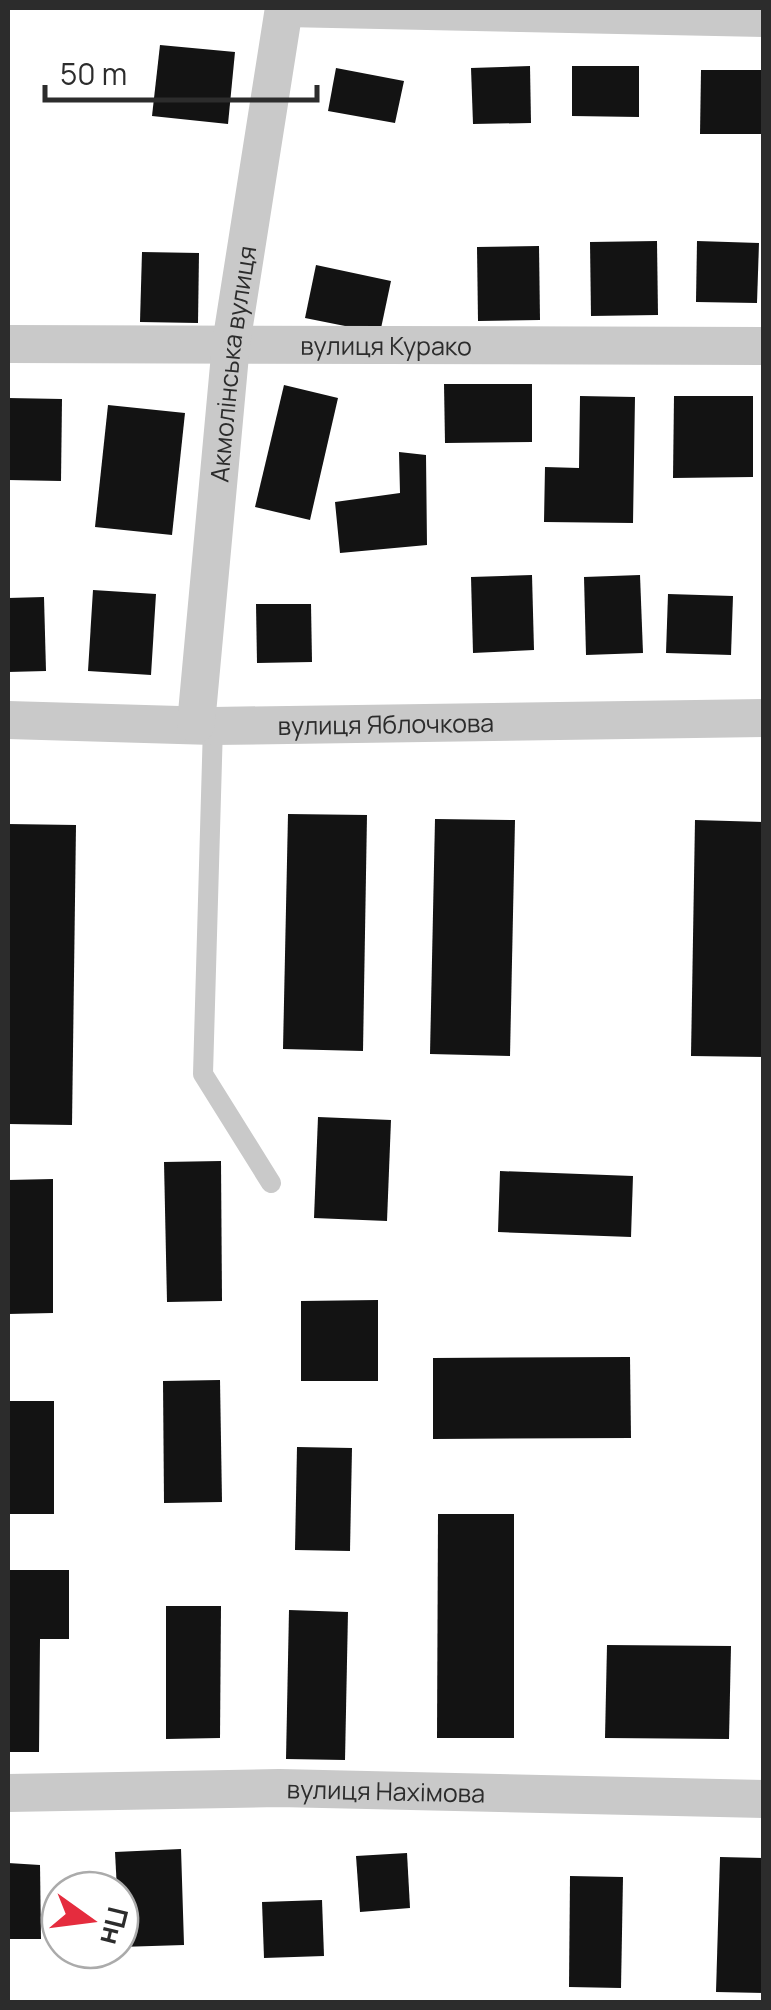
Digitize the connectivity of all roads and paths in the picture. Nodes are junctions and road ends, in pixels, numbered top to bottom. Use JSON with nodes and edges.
{"nodes":[{"id":1,"x":284,"y":8,"type":"edge"},
{"id":2,"x":764,"y":18,"type":"edge"},
{"id":3,"x":8,"y":344,"type":"edge"},
{"id":4,"x":231,"y":344,"type":"junction"},
{"id":5,"x":764,"y":346,"type":"edge"},
{"id":6,"x":764,"y":718,"type":"edge"},
{"id":7,"x":8,"y":720,"type":"edge"},
{"id":8,"x":205,"y":725,"type":"junction"},
{"id":9,"x":271,"y":1183,"type":"dead end"},
{"id":10,"x":8,"y":1793,"type":"edge"},
{"id":11,"x":764,"y":1799,"type":"edge"}],
"edges":[{"from":1,"to":2,"type":"street"},
{"from":1,"to":4,"type":"street","name":"Акмолінська вулиця"},
{"from":3,"to":4,"type":"street","name":"вулиця Курако"},
{"from":4,"to":5,"type":"street","name":"вулиця Курако"},
{"from":4,"to":8,"type":"street","name":"Акмолінська вулиця"},
{"from":6,"to":8,"type":"street","name":"вулиця Яблочкова"},
{"from":7,"to":8,"type":"street","name":"вулиця Яблочкова"},
{"from":8,"to":9,"type":"lane"},
{"from":10,"to":11,"type":"street","name":"вулиця Нахімова"}]}
